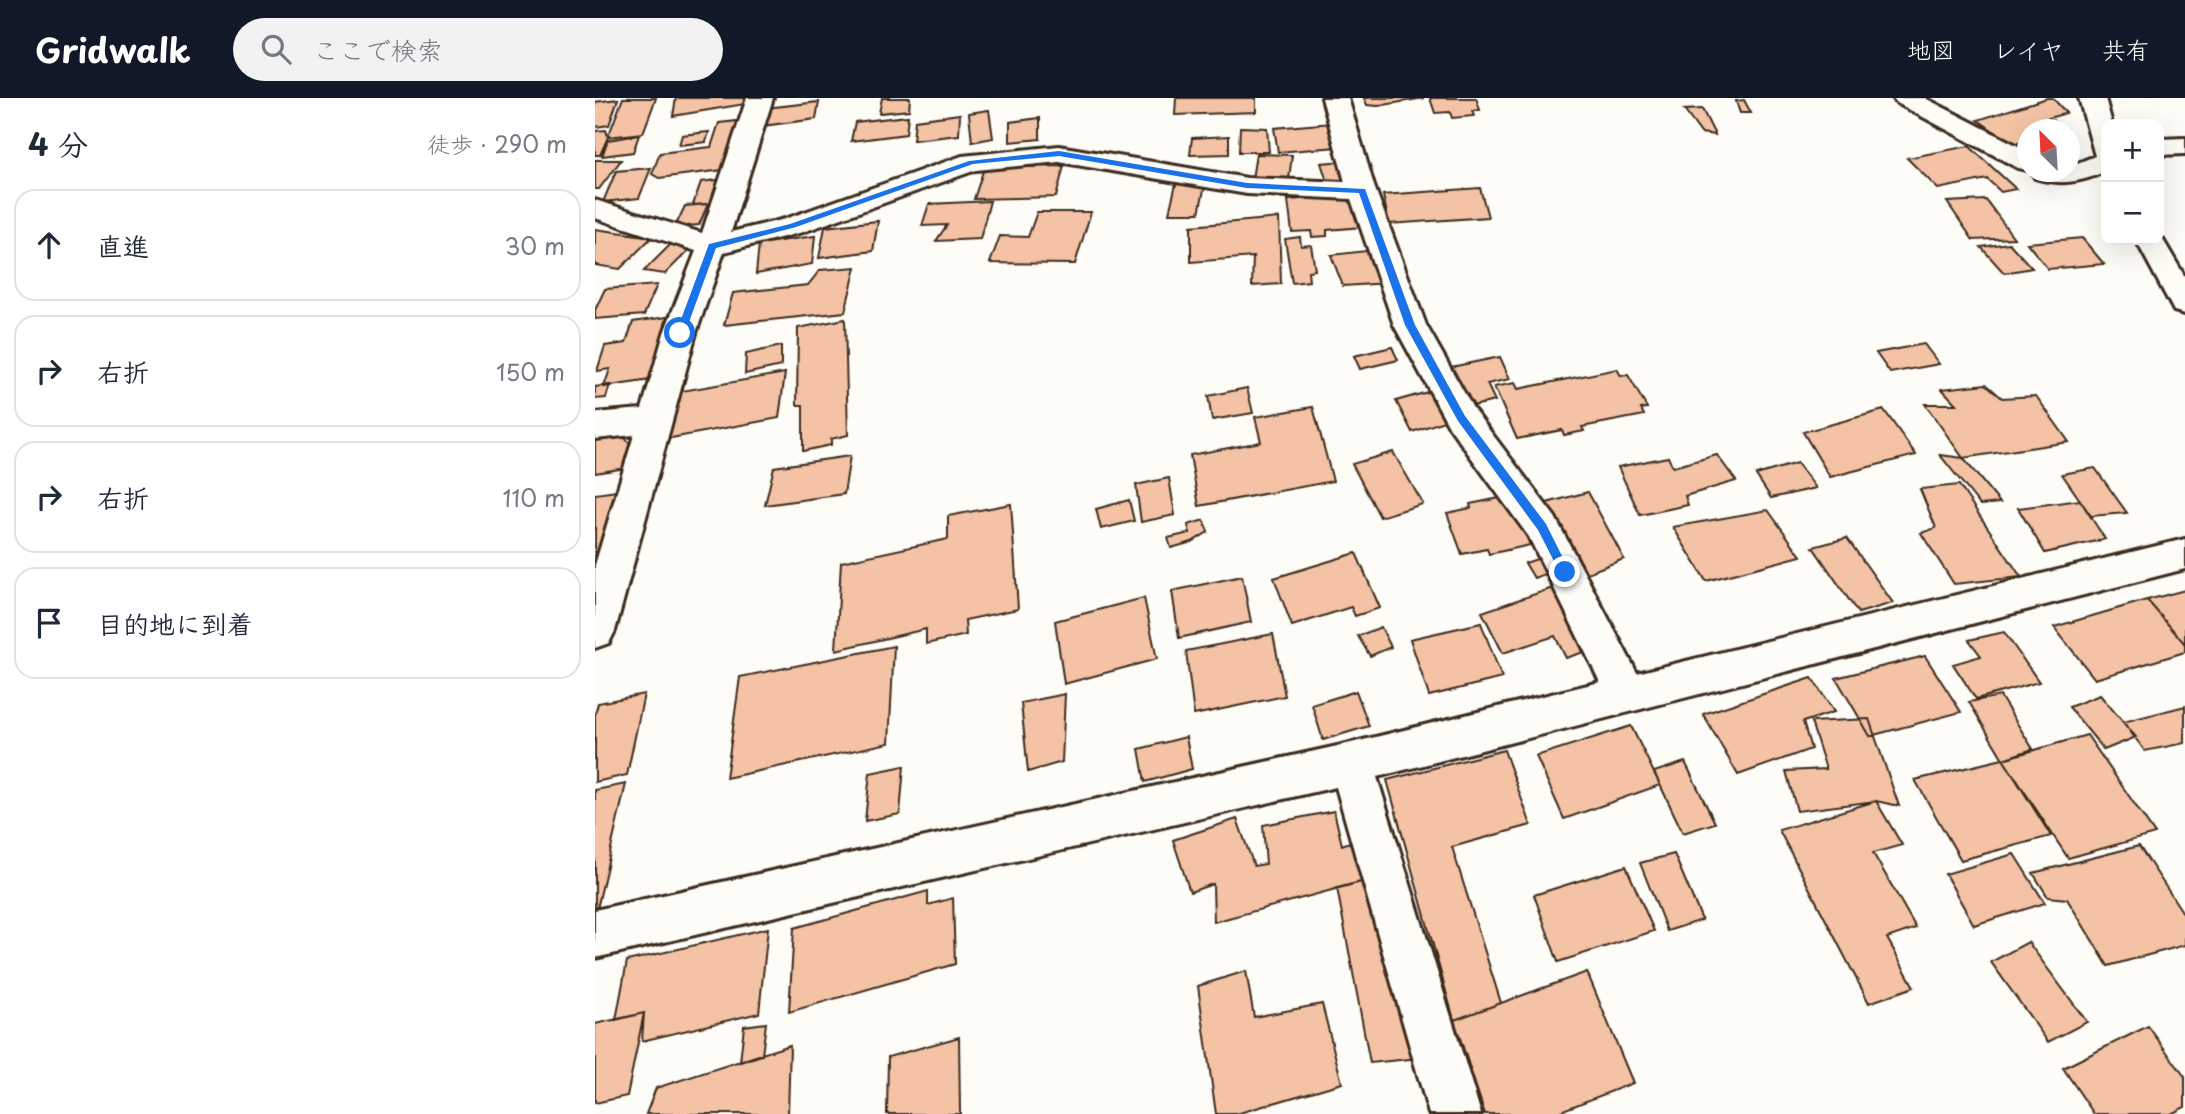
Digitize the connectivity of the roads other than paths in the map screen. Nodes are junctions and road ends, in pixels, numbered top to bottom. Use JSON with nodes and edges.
{"nodes":[{"id":1,"x":760,"y":98,"type":"edge"},
{"id":2,"x":1335,"y":98,"type":"edge"},
{"id":3,"x":1906,"y":98,"type":"edge"},
{"id":4,"x":2092,"y":98,"type":"edge"},
{"id":5,"x":2101,"y":133,"type":"edge"},
{"id":6,"x":2185,"y":146,"type":"edge"},
{"id":7,"x":2164,"y":147,"type":"edge"},
{"id":8,"x":2017,"y":156,"type":"edge"},
{"id":9,"x":2101,"y":163,"type":"edge"},
{"id":10,"x":2080,"y":172,"type":"edge"},
{"id":11,"x":1362,"y":191,"type":"junction"},
{"id":12,"x":595,"y":209,"type":"edge"},
{"id":13,"x":2153,"y":245,"type":"edge"},
{"id":14,"x":712,"y":246,"type":"junction"},
{"id":15,"x":2185,"y":304,"type":"edge"},
{"id":16,"x":654,"y":421,"type":"junction"},
{"id":17,"x":595,"y":426,"type":"edge"},
{"id":18,"x":2185,"y":554,"type":"edge"},
{"id":19,"x":595,"y":631,"type":"edge"},
{"id":20,"x":1627,"y":694,"type":"junction"},
{"id":21,"x":1351,"y":763,"type":"junction"},
{"id":22,"x":595,"y":934,"type":"edge"},
{"id":23,"x":1455,"y":1114,"type":"edge"}],
"edges":[{"from":1,"to":14,"type":"street"},
{"from":2,"to":11,"type":"street"},
{"from":3,"to":8,"type":"street"},
{"from":4,"to":5,"type":"street"},
{"from":6,"to":7,"type":"street"},
{"from":9,"to":10,"type":"street"},
{"from":11,"to":14,"type":"street"},
{"from":11,"to":20,"type":"street"},
{"from":12,"to":14,"type":"street"},
{"from":13,"to":15,"type":"street"},
{"from":14,"to":16,"type":"street"},
{"from":16,"to":17,"type":"street"},
{"from":16,"to":19,"type":"street"},
{"from":18,"to":20,"type":"street"},
{"from":20,"to":21,"type":"street"},
{"from":21,"to":22,"type":"street"},
{"from":21,"to":23,"type":"street"}]}
